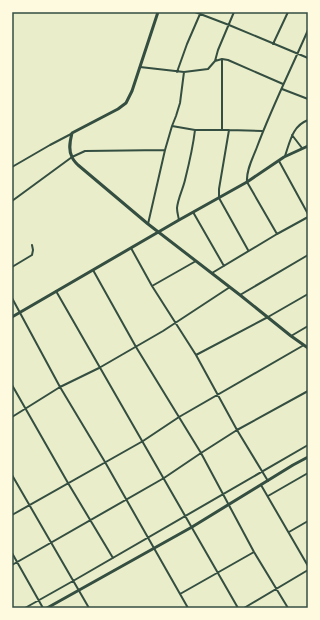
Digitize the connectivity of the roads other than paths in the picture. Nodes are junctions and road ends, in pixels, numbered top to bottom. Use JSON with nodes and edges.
{"nodes":[{"id":1,"x":158,"y":12,"type":"edge"},
{"id":2,"x":196,"y":12,"type":"edge"},
{"id":3,"x":234,"y":12,"type":"edge"},
{"id":4,"x":287,"y":12,"type":"edge"},
{"id":5,"x":200,"y":14,"type":"junction"},
{"id":6,"x":229,"y":25,"type":"junction"},
{"id":7,"x":308,"y":30,"type":"edge"},
{"id":8,"x":273,"y":44,"type":"junction"},
{"id":9,"x":298,"y":54,"type":"junction"},
{"id":10,"x":308,"y":58,"type":"edge"},
{"id":11,"x":222,"y":59,"type":"junction"},
{"id":12,"x":215,"y":61,"type":"junction"},
{"id":13,"x":140,"y":67,"type":"junction"},
{"id":14,"x":177,"y":72,"type":"junction"},
{"id":15,"x":184,"y":72,"type":"junction"},
{"id":16,"x":284,"y":84,"type":"junction"},
{"id":17,"x":282,"y":89,"type":"junction"},
{"id":18,"x":308,"y":99,"type":"edge"},
{"id":19,"x":308,"y":120,"type":"edge"},
{"id":20,"x":172,"y":126,"type":"junction"},
{"id":21,"x":195,"y":130,"type":"junction"},
{"id":22,"x":222,"y":130,"type":"junction"},
{"id":23,"x":228,"y":130,"type":"junction"},
{"id":24,"x":263,"y":132,"type":"junction"},
{"id":25,"x":72,"y":133,"type":"junction"},
{"id":26,"x":292,"y":135,"type":"junction"},
{"id":27,"x":308,"y":146,"type":"edge"},
{"id":28,"x":302,"y":149,"type":"junction"},
{"id":29,"x":165,"y":150,"type":"junction"},
{"id":30,"x":72,"y":157,"type":"junction"},
{"id":31,"x":284,"y":157,"type":"junction"},
{"id":32,"x":279,"y":161,"type":"junction"},
{"id":33,"x":12,"y":167,"type":"edge"},
{"id":34,"x":247,"y":182,"type":"junction"},
{"id":35,"x":219,"y":198,"type":"junction"},
{"id":36,"x":12,"y":201,"type":"edge"},
{"id":37,"x":193,"y":212,"type":"junction"},
{"id":38,"x":308,"y":214,"type":"edge"},
{"id":39,"x":308,"y":217,"type":"edge"},
{"id":40,"x":180,"y":220,"type":"junction"},
{"id":41,"x":148,"y":224,"type":"junction"},
{"id":42,"x":160,"y":231,"type":"junction"},
{"id":43,"x":277,"y":234,"type":"junction"},
{"id":44,"x":32,"y":245,"type":"dead end"},
{"id":45,"x":131,"y":248,"type":"junction"},
{"id":46,"x":248,"y":250,"type":"junction"},
{"id":47,"x":308,"y":254,"type":"edge"},
{"id":48,"x":197,"y":261,"type":"junction"},
{"id":49,"x":224,"y":266,"type":"junction"},
{"id":50,"x":12,"y":267,"type":"edge"},
{"id":51,"x":93,"y":270,"type":"junction"},
{"id":52,"x":212,"y":273,"type":"junction"},
{"id":53,"x":152,"y":286,"type":"junction"},
{"id":54,"x":230,"y":288,"type":"junction"},
{"id":55,"x":56,"y":291,"type":"junction"},
{"id":56,"x":308,"y":294,"type":"edge"},
{"id":57,"x":240,"y":295,"type":"junction"},
{"id":58,"x":12,"y":298,"type":"edge"},
{"id":59,"x":20,"y":312,"type":"junction"},
{"id":60,"x":12,"y":317,"type":"edge"},
{"id":61,"x":268,"y":317,"type":"junction"},
{"id":62,"x":175,"y":324,"type":"junction"},
{"id":63,"x":308,"y":326,"type":"edge"},
{"id":64,"x":291,"y":336,"type":"junction"},
{"id":65,"x":304,"y":345,"type":"junction"},
{"id":66,"x":136,"y":347,"type":"junction"},
{"id":67,"x":308,"y":348,"type":"edge"},
{"id":68,"x":196,"y":355,"type":"junction"},
{"id":69,"x":99,"y":368,"type":"junction"},
{"id":70,"x":12,"y":385,"type":"edge"},
{"id":71,"x":60,"y":387,"type":"junction"},
{"id":72,"x":308,"y":391,"type":"edge"},
{"id":73,"x":218,"y":395,"type":"junction"},
{"id":74,"x":26,"y":408,"type":"junction"},
{"id":75,"x":12,"y":417,"type":"edge"},
{"id":76,"x":179,"y":417,"type":"junction"},
{"id":77,"x":237,"y":430,"type":"junction"},
{"id":78,"x":142,"y":440,"type":"junction"},
{"id":79,"x":308,"y":445,"type":"edge"},
{"id":80,"x":201,"y":453,"type":"junction"},
{"id":81,"x":308,"y":457,"type":"edge"},
{"id":82,"x":105,"y":462,"type":"junction"},
{"id":83,"x":262,"y":472,"type":"junction"},
{"id":84,"x":308,"y":473,"type":"edge"},
{"id":85,"x":12,"y":475,"type":"edge"},
{"id":86,"x":164,"y":478,"type":"junction"},
{"id":87,"x":268,"y":481,"type":"junction"},
{"id":88,"x":68,"y":483,"type":"junction"},
{"id":89,"x":261,"y":485,"type":"junction"},
{"id":90,"x":223,"y":495,"type":"junction"},
{"id":91,"x":268,"y":496,"type":"junction"},
{"id":92,"x":126,"y":499,"type":"junction"},
{"id":93,"x":30,"y":505,"type":"junction"},
{"id":94,"x":229,"y":505,"type":"junction"},
{"id":95,"x":12,"y":515,"type":"edge"},
{"id":96,"x":186,"y":516,"type":"junction"},
{"id":97,"x":90,"y":520,"type":"junction"},
{"id":98,"x":308,"y":521,"type":"edge"},
{"id":99,"x":192,"y":527,"type":"junction"},
{"id":100,"x":289,"y":532,"type":"junction"},
{"id":101,"x":148,"y":538,"type":"junction"},
{"id":102,"x":51,"y":542,"type":"junction"},
{"id":103,"x":154,"y":548,"type":"junction"},
{"id":104,"x":254,"y":552,"type":"junction"},
{"id":105,"x":12,"y":553,"type":"edge"},
{"id":106,"x":113,"y":558,"type":"junction"},
{"id":107,"x":17,"y":562,"type":"junction"},
{"id":108,"x":12,"y":564,"type":"edge"},
{"id":109,"x":308,"y":566,"type":"edge"},
{"id":110,"x":308,"y":570,"type":"edge"},
{"id":111,"x":218,"y":572,"type":"junction"},
{"id":112,"x":73,"y":581,"type":"junction"},
{"id":113,"x":277,"y":588,"type":"junction"},
{"id":114,"x":79,"y":591,"type":"junction"},
{"id":115,"x":180,"y":594,"type":"junction"},
{"id":116,"x":38,"y":600,"type":"junction"},
{"id":117,"x":25,"y":608,"type":"edge"},
{"id":118,"x":43,"y":608,"type":"edge"},
{"id":119,"x":47,"y":608,"type":"edge"},
{"id":120,"x":89,"y":608,"type":"edge"},
{"id":121,"x":188,"y":608,"type":"edge"},
{"id":122,"x":238,"y":608,"type":"edge"},
{"id":123,"x":244,"y":608,"type":"edge"},
{"id":124,"x":288,"y":608,"type":"edge"}],
"edges":[{"from":1,"to":13,"type":"main road"},
{"from":2,"to":5,"type":"street"},
{"from":3,"to":6,"type":"street"},
{"from":4,"to":8,"type":"street"},
{"from":5,"to":6,"type":"street"},
{"from":5,"to":14,"type":"street"},
{"from":6,"to":8,"type":"street"},
{"from":6,"to":12,"type":"street"},
{"from":7,"to":9,"type":"street"},
{"from":8,"to":9,"type":"street"},
{"from":9,"to":10,"type":"street"},
{"from":9,"to":16,"type":"street"},
{"from":11,"to":12,"type":"street"},
{"from":11,"to":16,"type":"street"},
{"from":11,"to":22,"type":"street"},
{"from":12,"to":15,"type":"street"},
{"from":13,"to":14,"type":"street"},
{"from":13,"to":25,"type":"main road"},
{"from":14,"to":15,"type":"street"},
{"from":15,"to":20,"type":"street"},
{"from":16,"to":17,"type":"street"},
{"from":17,"to":18,"type":"street"},
{"from":17,"to":24,"type":"street"},
{"from":19,"to":26,"type":"street"},
{"from":20,"to":21,"type":"street"},
{"from":20,"to":29,"type":"street"},
{"from":21,"to":22,"type":"street"},
{"from":21,"to":40,"type":"street"},
{"from":22,"to":23,"type":"street"},
{"from":23,"to":24,"type":"street"},
{"from":23,"to":35,"type":"street"},
{"from":24,"to":34,"type":"street"},
{"from":25,"to":30,"type":"main road"},
{"from":25,"to":33,"type":"street"},
{"from":26,"to":28,"type":"street"},
{"from":26,"to":31,"type":"street"},
{"from":27,"to":28,"type":"main road"},
{"from":28,"to":31,"type":"main road"},
{"from":29,"to":30,"type":"street"},
{"from":29,"to":41,"type":"street"},
{"from":30,"to":36,"type":"street"},
{"from":30,"to":41,"type":"main road"},
{"from":31,"to":32,"type":"main road"},
{"from":32,"to":34,"type":"main road"},
{"from":32,"to":38,"type":"street"},
{"from":34,"to":35,"type":"main road"},
{"from":34,"to":43,"type":"street"},
{"from":35,"to":37,"type":"main road"},
{"from":35,"to":46,"type":"street"},
{"from":37,"to":40,"type":"main road"},
{"from":37,"to":49,"type":"street"},
{"from":39,"to":43,"type":"street"},
{"from":40,"to":42,"type":"main road"},
{"from":41,"to":42,"type":"main road"},
{"from":42,"to":45,"type":"main road"},
{"from":42,"to":48,"type":"main road"},
{"from":43,"to":46,"type":"street"},
{"from":44,"to":50,"type":"street"},
{"from":45,"to":51,"type":"main road"},
{"from":45,"to":53,"type":"street"},
{"from":46,"to":49,"type":"street"},
{"from":47,"to":57,"type":"street"},
{"from":48,"to":52,"type":"main road"},
{"from":48,"to":53,"type":"street"},
{"from":49,"to":52,"type":"street"},
{"from":51,"to":55,"type":"main road"},
{"from":51,"to":66,"type":"street"},
{"from":52,"to":54,"type":"main road"},
{"from":53,"to":62,"type":"street"},
{"from":54,"to":57,"type":"main road"},
{"from":54,"to":62,"type":"street"},
{"from":55,"to":59,"type":"main road"},
{"from":55,"to":69,"type":"street"},
{"from":56,"to":61,"type":"street"},
{"from":57,"to":61,"type":"main road"},
{"from":58,"to":59,"type":"street"},
{"from":59,"to":60,"type":"main road"},
{"from":59,"to":71,"type":"street"},
{"from":61,"to":64,"type":"main road"},
{"from":61,"to":68,"type":"street"},
{"from":62,"to":66,"type":"street"},
{"from":62,"to":68,"type":"street"},
{"from":63,"to":64,"type":"street"},
{"from":64,"to":65,"type":"main road"},
{"from":65,"to":67,"type":"main road"},
{"from":65,"to":73,"type":"street"},
{"from":66,"to":69,"type":"street"},
{"from":66,"to":76,"type":"street"},
{"from":68,"to":73,"type":"street"},
{"from":69,"to":71,"type":"street"},
{"from":69,"to":78,"type":"street"},
{"from":70,"to":74,"type":"street"},
{"from":71,"to":74,"type":"street"},
{"from":71,"to":82,"type":"street"},
{"from":72,"to":77,"type":"street"},
{"from":73,"to":76,"type":"street"},
{"from":73,"to":77,"type":"street"},
{"from":74,"to":75,"type":"street"},
{"from":74,"to":88,"type":"street"},
{"from":76,"to":78,"type":"street"},
{"from":76,"to":80,"type":"street"},
{"from":77,"to":80,"type":"street"},
{"from":77,"to":83,"type":"street"},
{"from":78,"to":82,"type":"street"},
{"from":78,"to":86,"type":"street"},
{"from":79,"to":83,"type":"street"},
{"from":80,"to":86,"type":"street"},
{"from":80,"to":90,"type":"street"},
{"from":81,"to":87,"type":"main road"},
{"from":82,"to":88,"type":"street"},
{"from":82,"to":92,"type":"street"},
{"from":83,"to":87,"type":"street"},
{"from":83,"to":90,"type":"street"},
{"from":84,"to":91,"type":"street"},
{"from":85,"to":93,"type":"street"},
{"from":86,"to":92,"type":"street"},
{"from":86,"to":96,"type":"street"},
{"from":87,"to":89,"type":"main road"},
{"from":88,"to":93,"type":"street"},
{"from":88,"to":97,"type":"street"},
{"from":89,"to":91,"type":"street"},
{"from":89,"to":94,"type":"main road"},
{"from":90,"to":94,"type":"street"},
{"from":90,"to":96,"type":"street"},
{"from":91,"to":100,"type":"street"},
{"from":92,"to":97,"type":"street"},
{"from":92,"to":101,"type":"street"},
{"from":93,"to":95,"type":"street"},
{"from":93,"to":102,"type":"street"},
{"from":94,"to":99,"type":"main road"},
{"from":94,"to":104,"type":"street"},
{"from":96,"to":99,"type":"street"},
{"from":96,"to":101,"type":"street"},
{"from":97,"to":102,"type":"street"},
{"from":97,"to":106,"type":"street"},
{"from":98,"to":100,"type":"street"},
{"from":99,"to":103,"type":"main road"},
{"from":99,"to":111,"type":"street"},
{"from":100,"to":109,"type":"street"},
{"from":101,"to":103,"type":"street"},
{"from":101,"to":106,"type":"street"},
{"from":102,"to":107,"type":"street"},
{"from":102,"to":112,"type":"street"},
{"from":103,"to":114,"type":"main road"},
{"from":103,"to":115,"type":"street"},
{"from":104,"to":111,"type":"street"},
{"from":104,"to":113,"type":"street"},
{"from":105,"to":107,"type":"street"},
{"from":106,"to":112,"type":"street"},
{"from":107,"to":108,"type":"street"},
{"from":107,"to":116,"type":"street"},
{"from":110,"to":113,"type":"street"},
{"from":111,"to":115,"type":"street"},
{"from":111,"to":122,"type":"street"},
{"from":112,"to":114,"type":"street"},
{"from":112,"to":116,"type":"street"},
{"from":113,"to":123,"type":"street"},
{"from":113,"to":124,"type":"street"},
{"from":114,"to":119,"type":"main road"},
{"from":114,"to":120,"type":"street"},
{"from":115,"to":121,"type":"street"},
{"from":116,"to":117,"type":"street"},
{"from":116,"to":118,"type":"street"}]}
